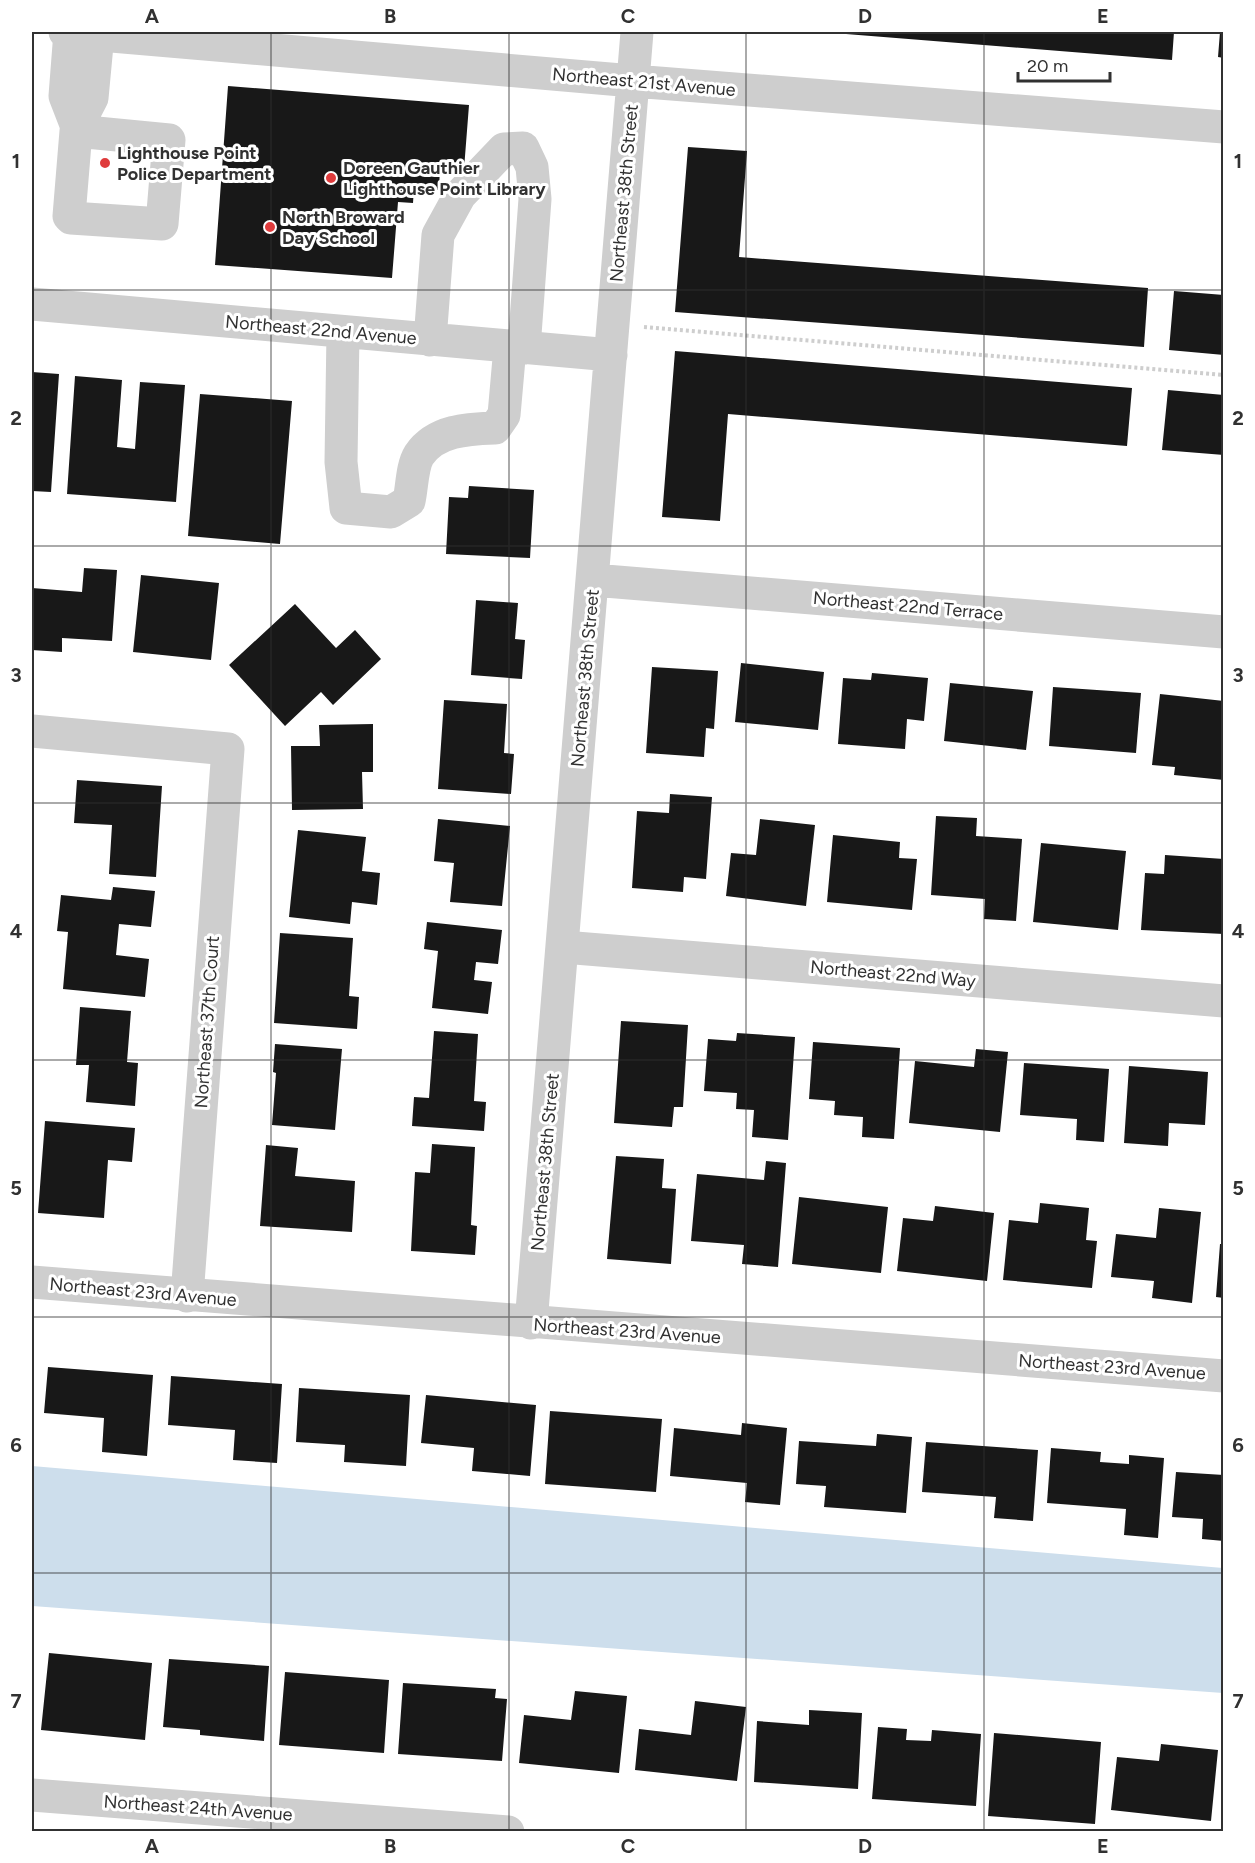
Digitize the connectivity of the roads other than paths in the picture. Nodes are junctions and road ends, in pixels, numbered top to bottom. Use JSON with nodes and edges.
{"nodes":[{"id":1,"x":65,"y":32,"type":"edge"},
{"id":2,"x":637,"y":32,"type":"edge"},
{"id":3,"x":84,"y":33,"type":"edge"},
{"id":4,"x":633,"y":81,"type":"junction"},
{"id":5,"x":1224,"y":127,"type":"edge"},
{"id":6,"x":76,"y":129,"type":"dead end"},
{"id":7,"x":32,"y":304,"type":"edge"},
{"id":8,"x":343,"y":332,"type":"junction"},
{"id":9,"x":430,"y":340,"type":"junction"},
{"id":10,"x":612,"y":340,"type":"junction"},
{"id":11,"x":517,"y":347,"type":"junction"},
{"id":12,"x":593,"y":580,"type":"junction"},
{"id":13,"x":1224,"y":632,"type":"edge"},
{"id":14,"x":32,"y":731,"type":"edge"},
{"id":15,"x":563,"y":946,"type":"junction"},
{"id":16,"x":1224,"y":1001,"type":"edge"},
{"id":17,"x":32,"y":1282,"type":"edge"},
{"id":18,"x":187,"y":1296,"type":"junction"},
{"id":19,"x":531,"y":1323,"type":"junction"},
{"id":20,"x":1224,"y":1376,"type":"edge"},
{"id":21,"x":32,"y":1795,"type":"edge"},
{"id":22,"x":508,"y":1832,"type":"edge"}],
"edges":[{"from":1,"to":3,"type":"street","name":"Northeast 21st Avenue"},
{"from":2,"to":4,"type":"street","name":"Northeast 38th Street"},
{"from":3,"to":4,"type":"street","name":"Northeast 21st Avenue"},
{"from":3,"to":6,"type":"street"},
{"from":4,"to":5,"type":"street","name":"Northeast 21st Avenue"},
{"from":4,"to":10,"type":"street","name":"Northeast 38th Street"},
{"from":7,"to":8,"type":"street","name":"Northeast 22nd Avenue"},
{"from":8,"to":9,"type":"street","name":"Northeast 22nd Avenue"},
{"from":8,"to":11,"type":"street"},
{"from":9,"to":11,"type":"street","name":"Northeast 22nd Avenue"},
{"from":9,"to":11,"type":"street"},
{"from":10,"to":11,"type":"street","name":"Northeast 22nd Avenue"},
{"from":10,"to":12,"type":"street","name":"Northeast 38th Street"},
{"from":12,"to":13,"type":"street","name":"Northeast 22nd Terrace"},
{"from":12,"to":15,"type":"street","name":"Northeast 38th Street"},
{"from":14,"to":18,"type":"street","name":"Northeast 37th Court"},
{"from":15,"to":16,"type":"street","name":"Northeast 22nd Way"},
{"from":15,"to":19,"type":"street","name":"Northeast 38th Street"},
{"from":17,"to":18,"type":"street","name":"Northeast 23rd Avenue"},
{"from":18,"to":19,"type":"street","name":"Northeast 23rd Avenue"},
{"from":19,"to":20,"type":"street","name":"Northeast 23rd Avenue"},
{"from":21,"to":22,"type":"street","name":"Northeast 24th Avenue"}]}
